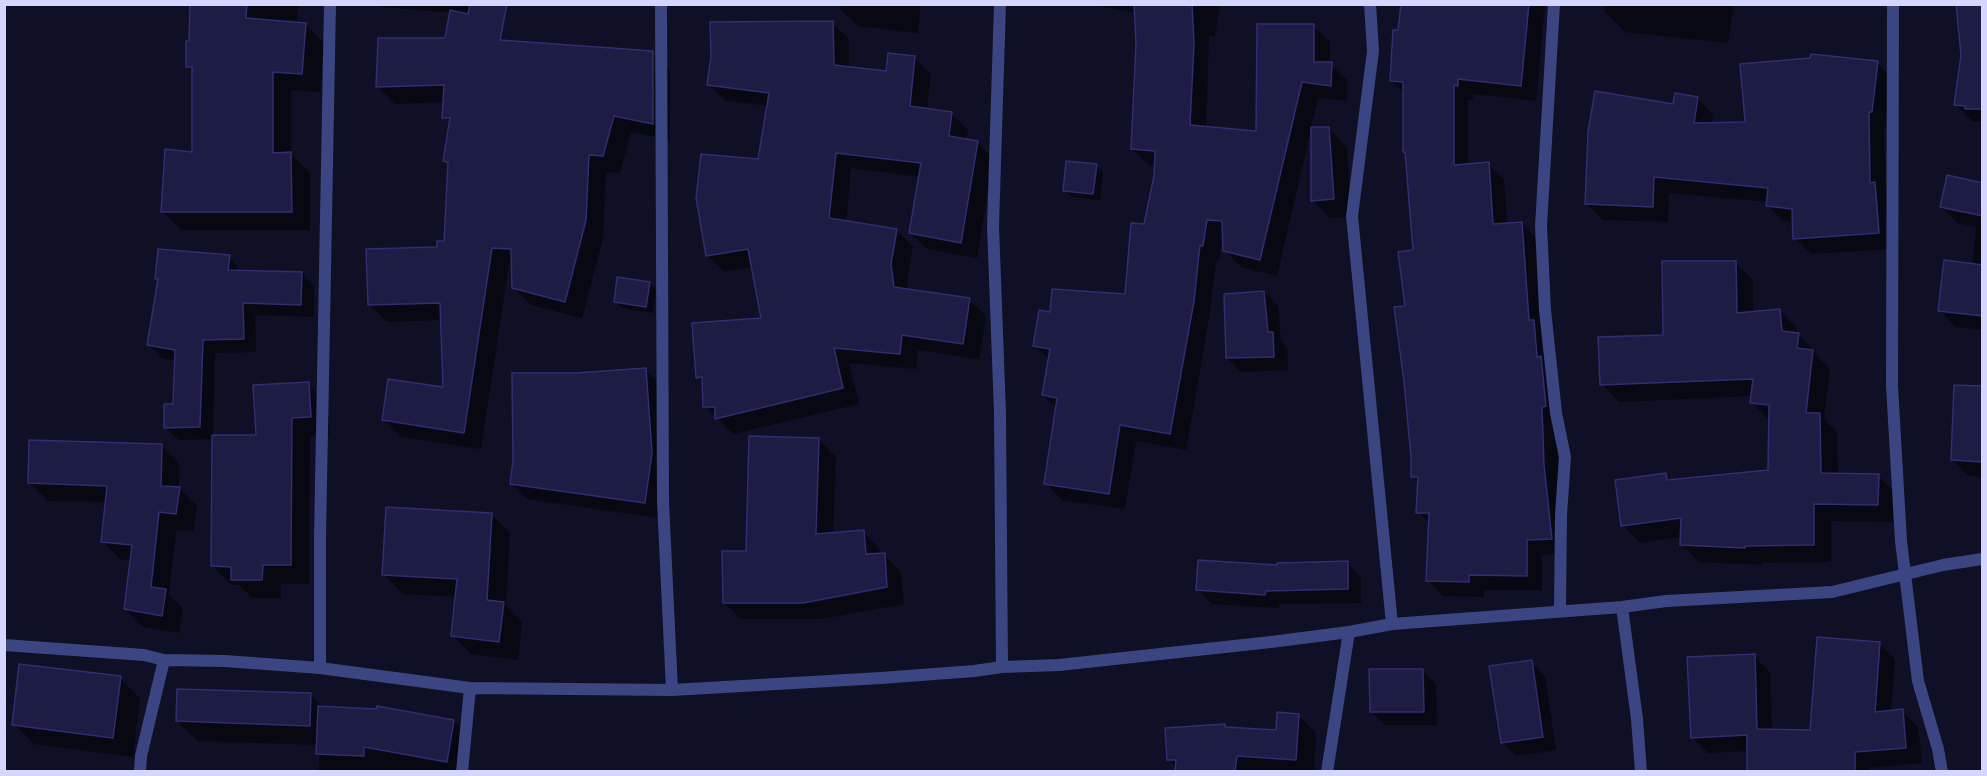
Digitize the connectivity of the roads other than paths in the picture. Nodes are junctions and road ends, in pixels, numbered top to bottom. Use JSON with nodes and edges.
{"nodes":[{"id":1,"x":330,"y":4,"type":"edge"},
{"id":2,"x":661,"y":4,"type":"edge"},
{"id":3,"x":1000,"y":4,"type":"edge"},
{"id":4,"x":1370,"y":4,"type":"edge"},
{"id":5,"x":1554,"y":4,"type":"edge"},
{"id":6,"x":1893,"y":4,"type":"edge"},
{"id":7,"x":1983,"y":559,"type":"edge"},
{"id":8,"x":1905,"y":575,"type":"junction"},
{"id":9,"x":1622,"y":607,"type":"junction"},
{"id":10,"x":1560,"y":610,"type":"junction"},
{"id":11,"x":1392,"y":624,"type":"junction"},
{"id":12,"x":1350,"y":632,"type":"junction"},
{"id":13,"x":4,"y":645,"type":"edge"},
{"id":14,"x":164,"y":660,"type":"junction"},
{"id":15,"x":1002,"y":667,"type":"junction"},
{"id":16,"x":320,"y":668,"type":"junction"},
{"id":17,"x":470,"y":688,"type":"junction"},
{"id":18,"x":672,"y":690,"type":"junction"},
{"id":19,"x":140,"y":771,"type":"edge"},
{"id":20,"x":462,"y":771,"type":"edge"},
{"id":21,"x":1327,"y":771,"type":"edge"},
{"id":22,"x":1641,"y":771,"type":"edge"},
{"id":23,"x":1942,"y":771,"type":"edge"}],
"edges":[{"from":1,"to":16,"type":"street"},
{"from":2,"to":18,"type":"street"},
{"from":3,"to":15,"type":"street"},
{"from":4,"to":11,"type":"street"},
{"from":5,"to":10,"type":"street"},
{"from":6,"to":8,"type":"street"},
{"from":7,"to":8,"type":"street"},
{"from":8,"to":9,"type":"street"},
{"from":8,"to":23,"type":"street"},
{"from":9,"to":10,"type":"street"},
{"from":9,"to":22,"type":"street"},
{"from":10,"to":11,"type":"street"},
{"from":11,"to":12,"type":"street"},
{"from":12,"to":15,"type":"street"},
{"from":12,"to":21,"type":"street"},
{"from":13,"to":14,"type":"street"},
{"from":14,"to":16,"type":"street"},
{"from":14,"to":19,"type":"street"},
{"from":15,"to":18,"type":"street"},
{"from":16,"to":17,"type":"street"},
{"from":17,"to":18,"type":"street"},
{"from":17,"to":20,"type":"street"}]}
